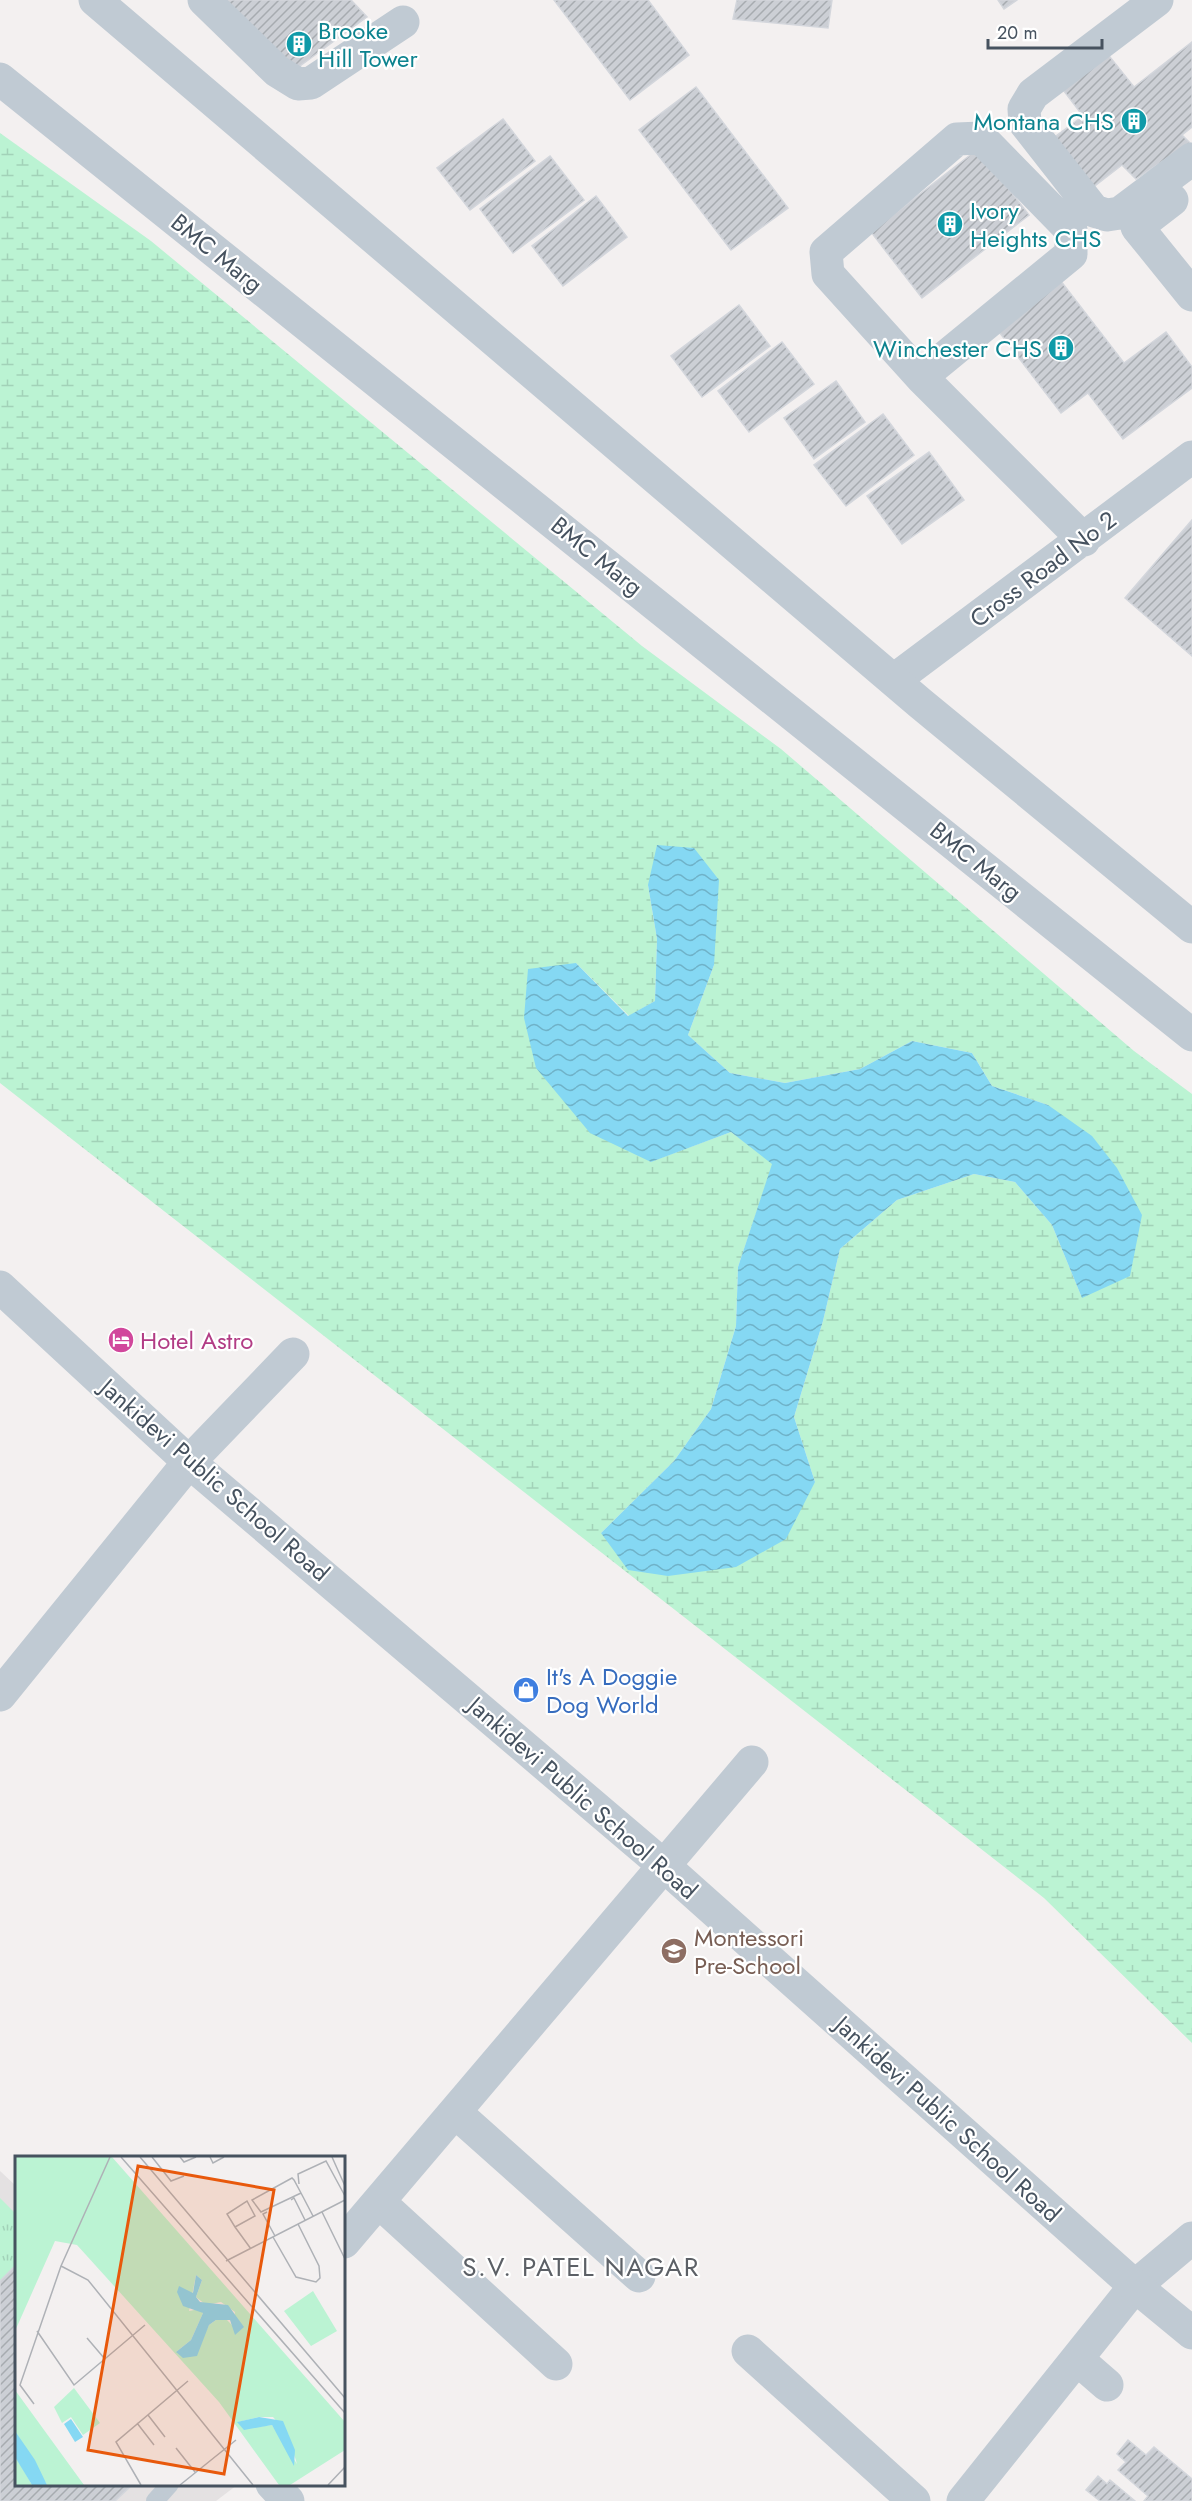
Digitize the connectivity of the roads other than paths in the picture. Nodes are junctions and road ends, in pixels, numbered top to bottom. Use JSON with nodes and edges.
{"nodes":[{"id":1,"x":94,"y":0,"type":"edge"},
{"id":2,"x":204,"y":0,"type":"edge"},
{"id":3,"x":1157,"y":0,"type":"edge"},
{"id":4,"x":403,"y":22,"type":"dead end"},
{"id":5,"x":0,"y":79,"type":"edge"},
{"id":6,"x":1192,"y":159,"type":"edge"},
{"id":7,"x":1192,"y":184,"type":"edge"},
{"id":8,"x":1192,"y":295,"type":"edge"},
{"id":9,"x":921,"y":377,"type":"junction"},
{"id":10,"x":1192,"y":458,"type":"edge"},
{"id":11,"x":1084,"y":540,"type":"junction"},
{"id":12,"x":894,"y":680,"type":"junction"},
{"id":13,"x":1192,"y":927,"type":"edge"},
{"id":14,"x":1192,"y":1035,"type":"edge"},
{"id":15,"x":0,"y":1287,"type":"edge"},
{"id":16,"x":293,"y":1354,"type":"dead end"},
{"id":17,"x":189,"y":1462,"type":"junction"},
{"id":18,"x":0,"y":1695,"type":"edge"},
{"id":19,"x":752,"y":1762,"type":"dead end"},
{"id":20,"x":663,"y":1865,"type":"junction"},
{"id":21,"x":455,"y":2112,"type":"junction"},
{"id":22,"x":378,"y":2202,"type":"junction"},
{"id":23,"x":1192,"y":2238,"type":"edge"},
{"id":24,"x":345,"y":2241,"type":"edge"},
{"id":25,"x":639,"y":2276,"type":"dead end"},
{"id":26,"x":1135,"y":2286,"type":"junction"},
{"id":27,"x":1192,"y":2333,"type":"edge"},
{"id":28,"x":748,"y":2351,"type":"dead end"},
{"id":29,"x":1077,"y":2359,"type":"junction"},
{"id":30,"x":556,"y":2364,"type":"dead end"},
{"id":31,"x":1107,"y":2385,"type":"dead end"},
{"id":32,"x":168,"y":2486,"type":"edge"},
{"id":33,"x":274,"y":2486,"type":"edge"},
{"id":34,"x":155,"y":2501,"type":"edge"},
{"id":35,"x":288,"y":2501,"type":"edge"},
{"id":36,"x":914,"y":2501,"type":"edge"},
{"id":37,"x":963,"y":2501,"type":"edge"}],
"edges":[{"from":1,"to":12,"type":"street"},
{"from":2,"to":4,"type":"street"},
{"from":3,"to":6,"type":"street"},
{"from":5,"to":14,"type":"street","name":"BMC Marg"},
{"from":7,"to":8,"type":"street"},
{"from":9,"to":9,"type":"street"},
{"from":9,"to":11,"type":"street"},
{"from":10,"to":11,"type":"street","name":"Cross Road No 2"},
{"from":11,"to":12,"type":"street","name":"Cross Road No 2"},
{"from":12,"to":13,"type":"street"},
{"from":15,"to":17,"type":"street","name":"Jankidevi Public School Road"},
{"from":16,"to":17,"type":"street"},
{"from":17,"to":18,"type":"street"},
{"from":17,"to":20,"type":"street","name":"Jankidevi Public School Road"},
{"from":19,"to":20,"type":"street"},
{"from":20,"to":21,"type":"street"},
{"from":20,"to":26,"type":"street","name":"Jankidevi Public School Road"},
{"from":21,"to":22,"type":"street"},
{"from":21,"to":25,"type":"street"},
{"from":22,"to":24,"type":"street"},
{"from":22,"to":30,"type":"street"},
{"from":23,"to":26,"type":"street"},
{"from":26,"to":27,"type":"street","name":"Jankidevi Public School Road"},
{"from":26,"to":29,"type":"street"},
{"from":28,"to":36,"type":"street"},
{"from":29,"to":31,"type":"street"},
{"from":29,"to":37,"type":"street"},
{"from":32,"to":34,"type":"lane"},
{"from":33,"to":35,"type":"street"}]}
